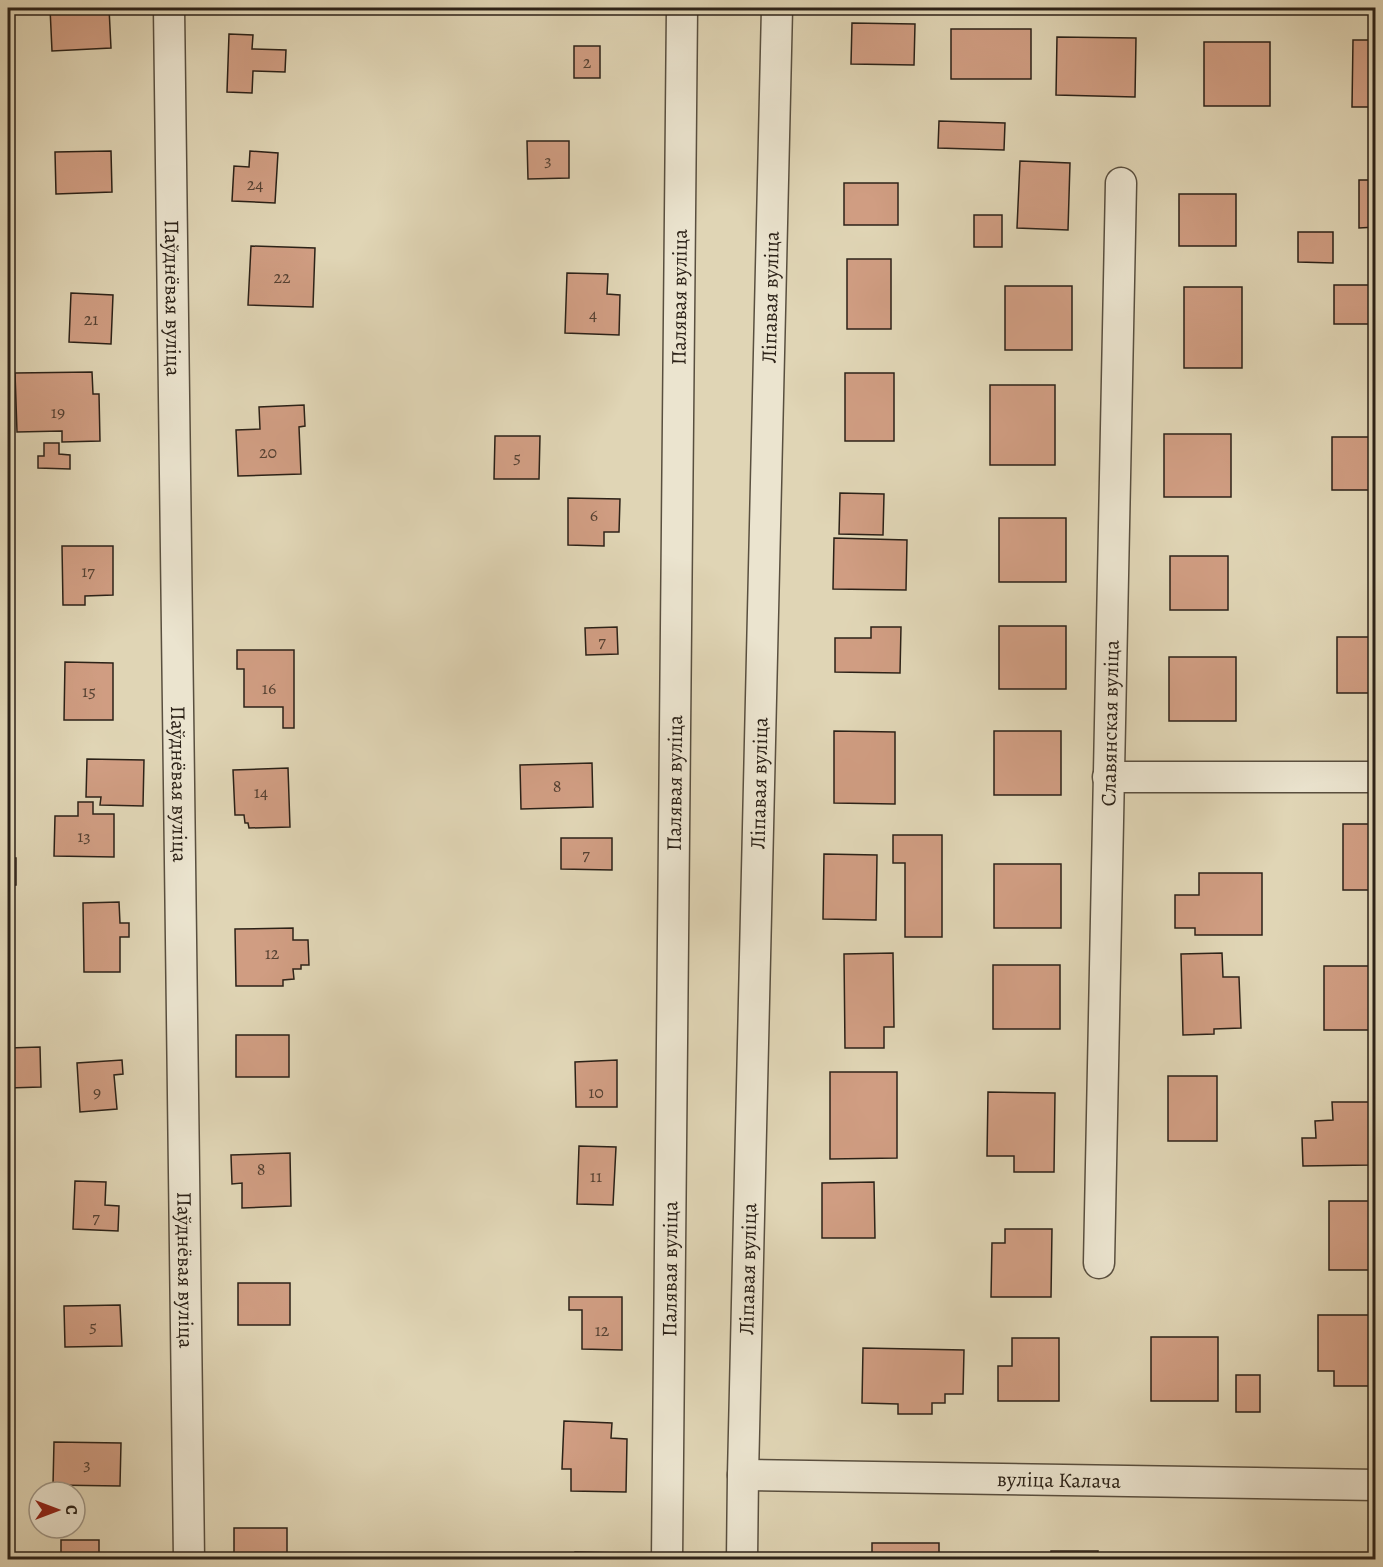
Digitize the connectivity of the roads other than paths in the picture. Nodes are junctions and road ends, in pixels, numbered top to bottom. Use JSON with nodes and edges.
{"nodes":[{"id":1,"x":169,"y":8,"type":"edge"},
{"id":2,"x":682,"y":8,"type":"edge"},
{"id":3,"x":777,"y":8,"type":"edge"},
{"id":4,"x":1121,"y":183,"type":"dead end"},
{"id":5,"x":1108,"y":777,"type":"junction"},
{"id":6,"x":1376,"y":777,"type":"edge"},
{"id":7,"x":1099,"y":1263,"type":"dead end"},
{"id":8,"x":742,"y":1475,"type":"junction"},
{"id":9,"x":1376,"y":1485,"type":"edge"},
{"id":10,"x":189,"y":1560,"type":"edge"},
{"id":11,"x":667,"y":1560,"type":"edge"},
{"id":12,"x":742,"y":1560,"type":"edge"}],
"edges":[{"from":1,"to":10,"type":"street","name":"Паўднёвая вуліца"},
{"from":2,"to":11,"type":"street","name":"Палявая вуліца"},
{"from":3,"to":8,"type":"street","name":"Ліпавая вуліца"},
{"from":4,"to":5,"type":"street","name":"Славянская вуліца"},
{"from":5,"to":6,"type":"street"},
{"from":5,"to":7,"type":"street","name":"Славянская вуліца"},
{"from":8,"to":9,"type":"street","name":"вуліца Калача"},
{"from":8,"to":12,"type":"street","name":"Ліпавая вуліца"}]}
